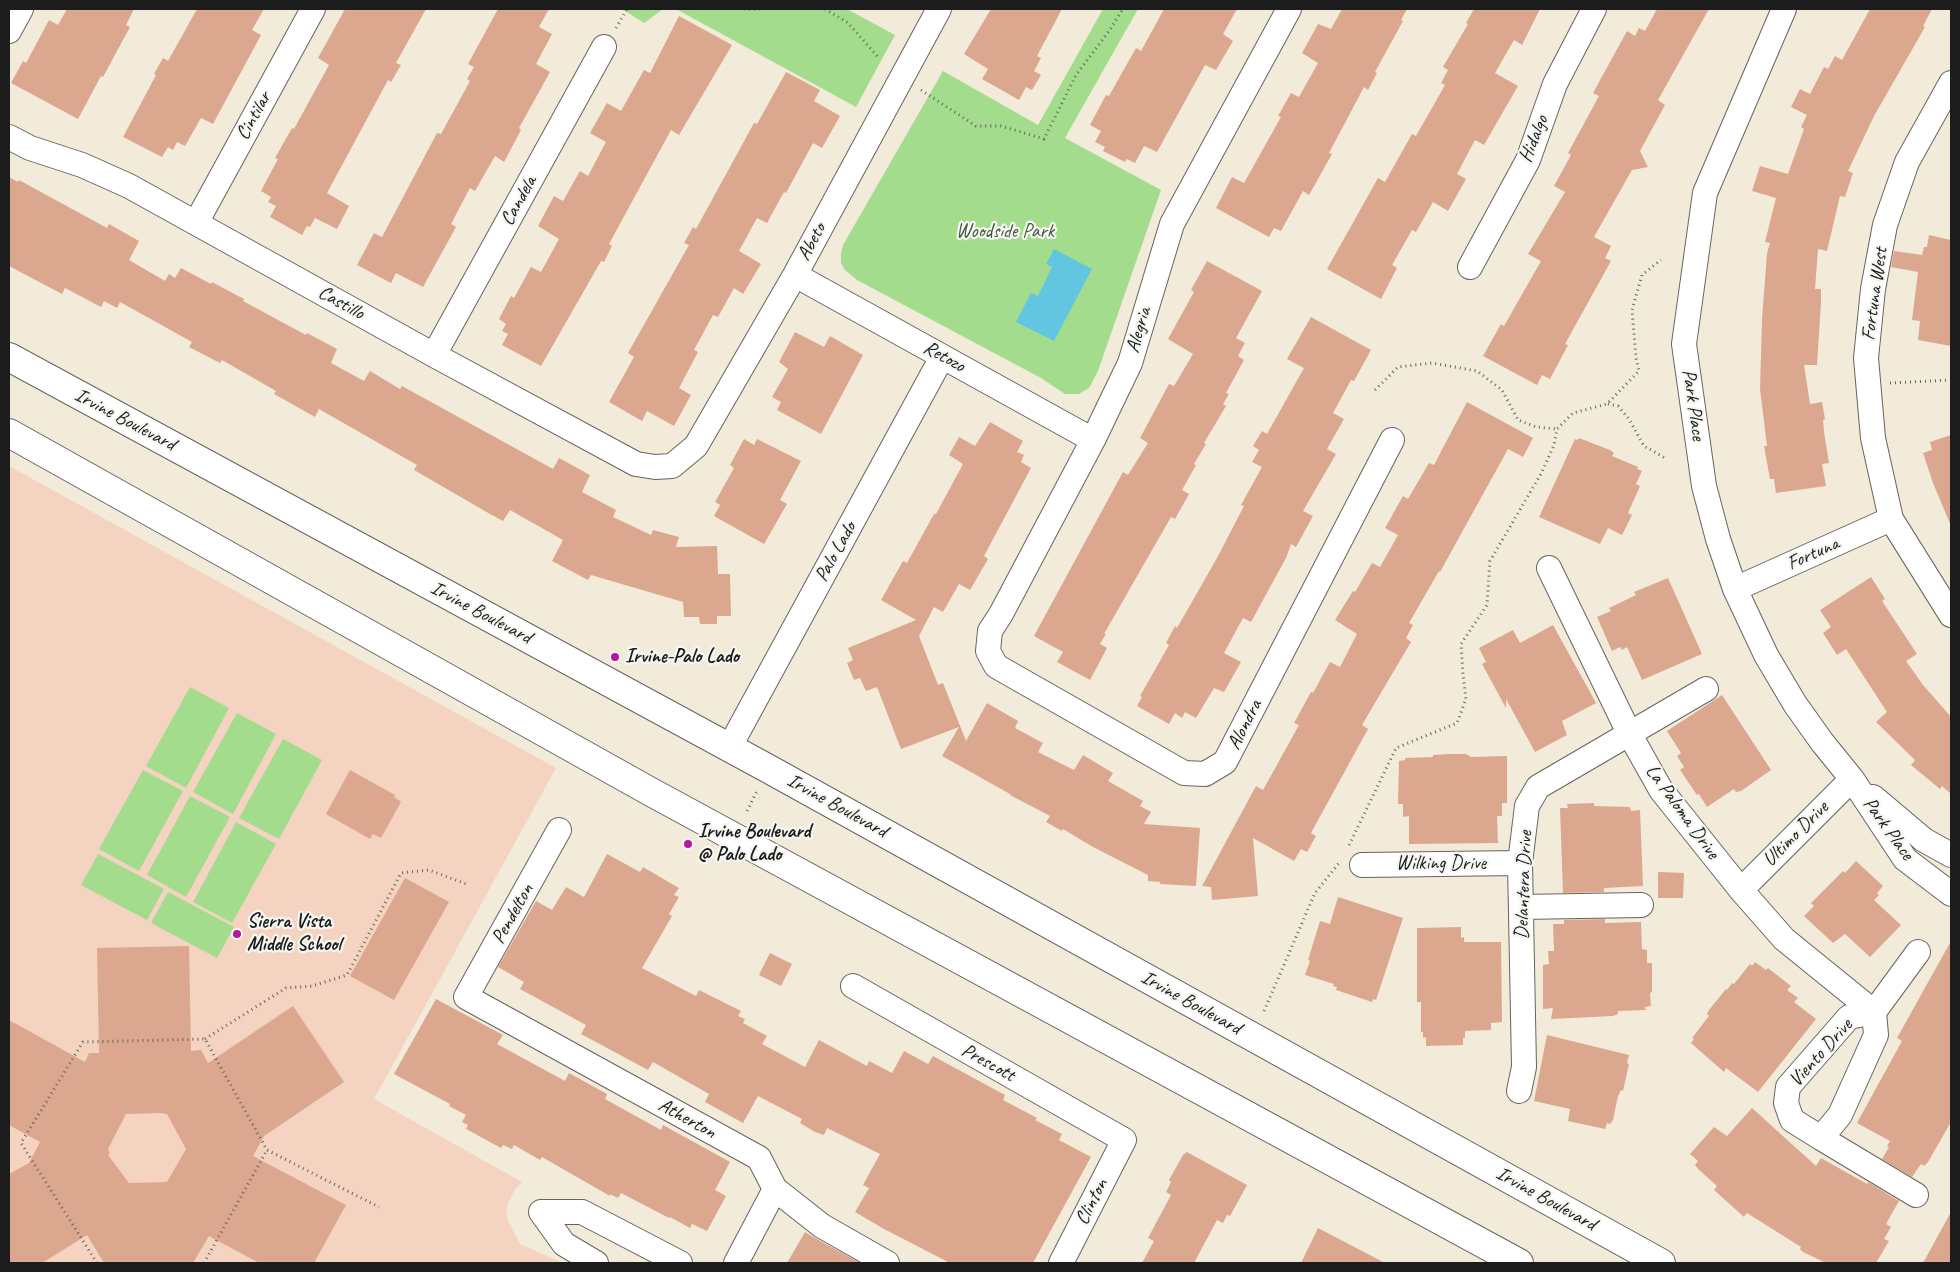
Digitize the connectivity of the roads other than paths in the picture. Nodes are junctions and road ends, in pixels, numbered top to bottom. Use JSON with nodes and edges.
{"nodes":[{"id":1,"x":21,"y":9,"type":"edge"},
{"id":2,"x":313,"y":9,"type":"edge"},
{"id":3,"x":939,"y":9,"type":"edge"},
{"id":4,"x":1289,"y":9,"type":"edge"},
{"id":5,"x":1594,"y":9,"type":"edge"},
{"id":6,"x":1784,"y":9,"type":"edge"},
{"id":7,"x":9,"y":31,"type":"edge"},
{"id":8,"x":604,"y":47,"type":"dead end"},
{"id":9,"x":1951,"y":83,"type":"edge"},
{"id":10,"x":9,"y":136,"type":"edge"},
{"id":11,"x":196,"y":223,"type":"junction"},
{"id":12,"x":1470,"y":267,"type":"dead end"},
{"id":13,"x":795,"y":274,"type":"junction"},
{"id":14,"x":434,"y":355,"type":"junction"},
{"id":15,"x":9,"y":357,"type":"edge"},
{"id":16,"x":942,"y":357,"type":"junction"},
{"id":17,"x":9,"y":433,"type":"edge"},
{"id":18,"x":1092,"y":440,"type":"junction"},
{"id":19,"x":1392,"y":440,"type":"dead end"},
{"id":20,"x":672,"y":466,"type":"joint"},
{"id":21,"x":1891,"y":519,"type":"junction"},
{"id":22,"x":1549,"y":568,"type":"dead end"},
{"id":23,"x":1735,"y":589,"type":"junction"},
{"id":24,"x":1951,"y":616,"type":"edge"},
{"id":25,"x":988,"y":651,"type":"joint"},
{"id":26,"x":1706,"y":689,"type":"dead end"},
{"id":27,"x":1629,"y":732,"type":"junction"},
{"id":28,"x":728,"y":748,"type":"junction"},
{"id":29,"x":1852,"y":779,"type":"junction"},
{"id":30,"x":559,"y":830,"type":"dead end"},
{"id":31,"x":1951,"y":856,"type":"edge"},
{"id":32,"x":1350,"y":859,"type":"road end"},
{"id":33,"x":1520,"y":863,"type":"junction"},
{"id":34,"x":1740,"y":890,"type":"junction"},
{"id":35,"x":1951,"y":894,"type":"edge"},
{"id":36,"x":1642,"y":905,"type":"dead end"},
{"id":37,"x":1521,"y":907,"type":"junction"},
{"id":38,"x":1918,"y":952,"type":"dead end"},
{"id":39,"x":853,"y":986,"type":"dead end"},
{"id":40,"x":466,"y":997,"type":"joint"},
{"id":41,"x":1874,"y":1012,"type":"junction"},
{"id":42,"x":1519,"y":1092,"type":"dead end"},
{"id":43,"x":1821,"y":1138,"type":"junction"},
{"id":44,"x":1124,"y":1140,"type":"joint"},
{"id":45,"x":775,"y":1189,"type":"junction"},
{"id":46,"x":1916,"y":1195,"type":"dead end"},
{"id":47,"x":596,"y":1263,"type":"edge"},
{"id":48,"x":680,"y":1263,"type":"edge"},
{"id":49,"x":736,"y":1263,"type":"edge"},
{"id":50,"x":887,"y":1263,"type":"edge"},
{"id":51,"x":1060,"y":1263,"type":"edge"},
{"id":52,"x":1519,"y":1263,"type":"edge"},
{"id":53,"x":1661,"y":1263,"type":"edge"}],
"edges":[{"from":1,"to":7,"type":"street"},
{"from":2,"to":11,"type":"street","name":"Cintilar"},
{"from":3,"to":13,"type":"street","name":"Abeto"},
{"from":4,"to":18,"type":"street","name":"Alegria"},
{"from":5,"to":12,"type":"street","name":"Hidalgo"},
{"from":6,"to":23,"type":"street","name":"Park Place"},
{"from":8,"to":14,"type":"street","name":"Candela"},
{"from":9,"to":21,"type":"street","name":"Fortuna West"},
{"from":10,"to":11,"type":"street","name":"Castillo"},
{"from":11,"to":14,"type":"street","name":"Castillo"},
{"from":13,"to":16,"type":"street","name":"Retozo"},
{"from":13,"to":20,"type":"street","name":"Abeto"},
{"from":14,"to":20,"type":"street","name":"Castillo"},
{"from":15,"to":28,"type":"main road","name":"Irvine Boulevard"},
{"from":16,"to":18,"type":"street","name":"Retozo"},
{"from":16,"to":28,"type":"street","name":"Palo Lado"},
{"from":17,"to":52,"type":"main road"},
{"from":18,"to":25,"type":"street","name":"Alegria"},
{"from":19,"to":25,"type":"street","name":"Alondra"},
{"from":21,"to":23,"type":"street","name":"Fortuna"},
{"from":21,"to":24,"type":"street","name":"Fortuna West"},
{"from":22,"to":27,"type":"street","name":"La Paloma Drive"},
{"from":23,"to":29,"type":"street","name":"Park Place"},
{"from":26,"to":27,"type":"street","name":"Delantera Drive"},
{"from":27,"to":33,"type":"street","name":"Delantera Drive"},
{"from":27,"to":34,"type":"street","name":"La Paloma Drive"},
{"from":28,"to":53,"type":"main road","name":"Irvine Boulevard"},
{"from":29,"to":31,"type":"street","name":"Park Place"},
{"from":29,"to":34,"type":"street","name":"Ultimo Drive"},
{"from":29,"to":35,"type":"street","name":"Park Place"},
{"from":30,"to":40,"type":"street","name":"Pendelton"},
{"from":32,"to":33,"type":"street","name":"Wilking Drive"},
{"from":33,"to":37,"type":"street","name":"Delantera Drive"},
{"from":34,"to":41,"type":"street","name":"La Paloma Drive"},
{"from":36,"to":37,"type":"street"},
{"from":37,"to":42,"type":"street","name":"Delantera Drive"},
{"from":38,"to":41,"type":"street","name":"Viento Drive"},
{"from":39,"to":44,"type":"street","name":"Prescott"},
{"from":40,"to":45,"type":"street","name":"Atherton"},
{"from":41,"to":43,"type":"street"},
{"from":41,"to":43,"type":"street","name":"Viento Drive"},
{"from":43,"to":46,"type":"street","name":"Viento Drive"},
{"from":44,"to":51,"type":"street","name":"Clinton"},
{"from":45,"to":49,"type":"street"},
{"from":45,"to":50,"type":"street","name":"Atherton"},
{"from":47,"to":48,"type":"street"}]}
